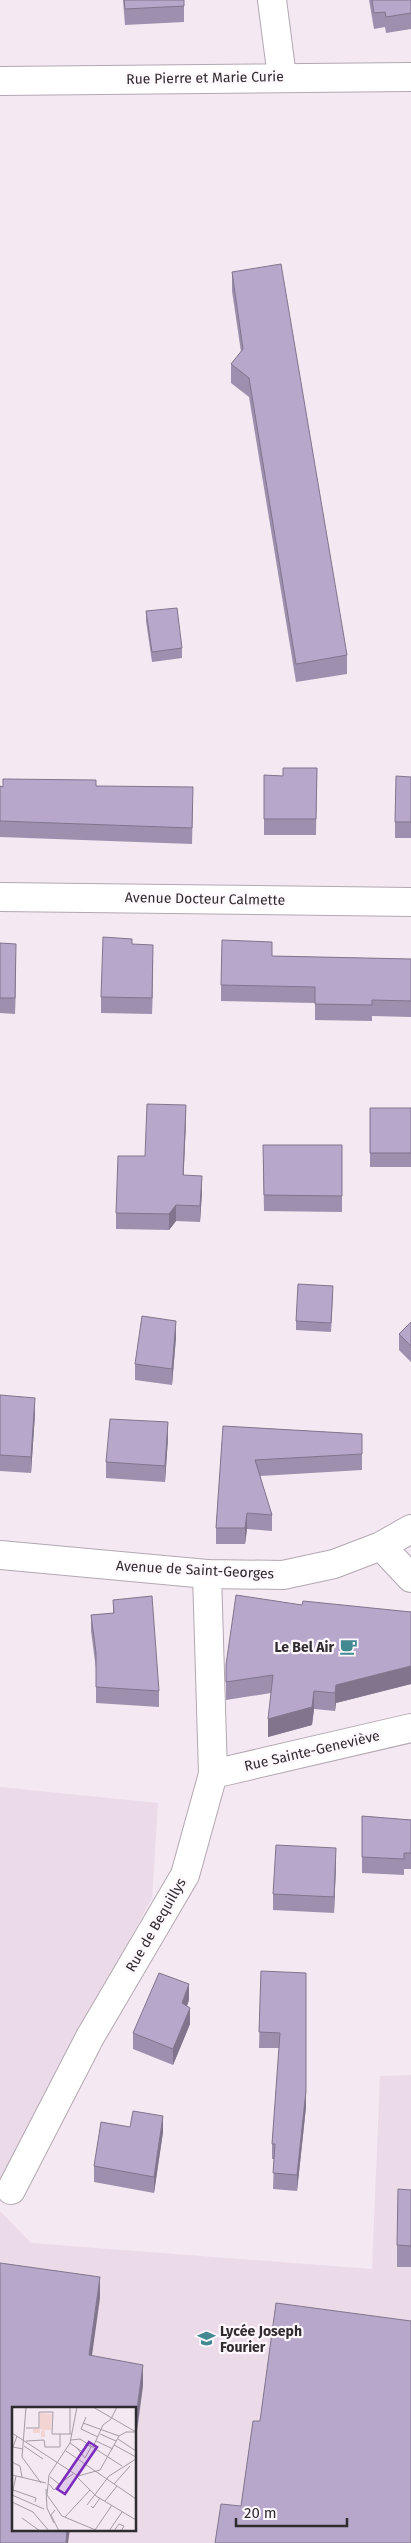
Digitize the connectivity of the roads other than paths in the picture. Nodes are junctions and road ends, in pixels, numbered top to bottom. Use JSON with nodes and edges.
{"nodes":[{"id":1,"x":272,"y":0,"type":"edge"},
{"id":2,"x":282,"y":77,"type":"junction"},
{"id":3,"x":411,"y":77,"type":"edge"},
{"id":4,"x":0,"y":81,"type":"edge"},
{"id":5,"x":0,"y":897,"type":"edge"},
{"id":6,"x":411,"y":902,"type":"edge"},
{"id":7,"x":411,"y":1529,"type":"edge"},
{"id":8,"x":381,"y":1546,"type":"junction"},
{"id":9,"x":0,"y":1555,"type":"edge"},
{"id":10,"x":207,"y":1574,"type":"junction"},
{"id":11,"x":411,"y":1578,"type":"edge"},
{"id":12,"x":411,"y":1728,"type":"edge"},
{"id":13,"x":213,"y":1774,"type":"junction"},
{"id":14,"x":11,"y":2190,"type":"dead end"}],
"edges":[{"from":1,"to":2,"type":"street"},
{"from":2,"to":3,"type":"street","name":"Rue Pierre et Marie Curie"},
{"from":2,"to":4,"type":"street","name":"Rue Pierre et Marie Curie"},
{"from":5,"to":6,"type":"street","name":"Avenue Docteur Calmette"},
{"from":7,"to":8,"type":"street","name":"Avenue de Saint-Georges"},
{"from":8,"to":10,"type":"street","name":"Avenue de Saint-Georges"},
{"from":8,"to":11,"type":"street"},
{"from":9,"to":10,"type":"street","name":"Avenue de Saint-Georges"},
{"from":10,"to":13,"type":"street","name":"Rue de Bequillys"},
{"from":12,"to":13,"type":"street","name":"Rue Sainte-Geneviève"},
{"from":13,"to":14,"type":"street","name":"Rue de Bequillys"}]}
